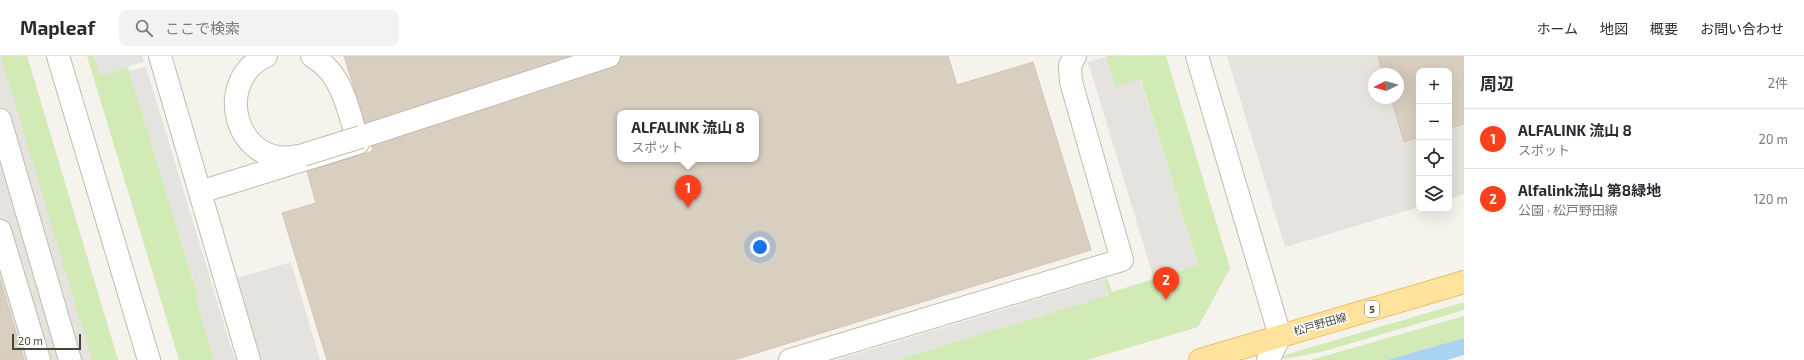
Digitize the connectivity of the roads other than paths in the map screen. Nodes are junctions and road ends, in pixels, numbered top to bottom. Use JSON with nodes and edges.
{"nodes":[{"id":1,"x":58,"y":56,"type":"edge"},
{"id":2,"x":160,"y":56,"type":"edge"},
{"id":3,"x":266,"y":56,"type":"edge"},
{"id":4,"x":312,"y":56,"type":"edge"},
{"id":5,"x":610,"y":56,"type":"edge"},
{"id":6,"x":1075,"y":56,"type":"edge"},
{"id":7,"x":1197,"y":56,"type":"edge"},
{"id":8,"x":0,"y":120,"type":"edge"},
{"id":9,"x":200,"y":192,"type":"junction"},
{"id":10,"x":0,"y":231,"type":"edge"},
{"id":11,"x":1464,"y":282,"type":"edge"},
{"id":12,"x":1280,"y":336,"type":"junction"},
{"id":13,"x":39,"y":360,"type":"edge"},
{"id":14,"x":70,"y":360,"type":"edge"},
{"id":15,"x":149,"y":360,"type":"edge"},
{"id":16,"x":249,"y":360,"type":"edge"},
{"id":17,"x":790,"y":360,"type":"edge"},
{"id":18,"x":1200,"y":360,"type":"edge"},
{"id":19,"x":1268,"y":360,"type":"edge"}],
"edges":[{"from":1,"to":15,"type":"street"},
{"from":2,"to":9,"type":"street"},
{"from":3,"to":5,"type":"street","bridge":true},
{"from":4,"to":9,"type":"street"},
{"from":6,"to":17,"type":"street"},
{"from":7,"to":12,"type":"street"},
{"from":8,"to":14,"type":"street"},
{"from":9,"to":16,"type":"street"},
{"from":10,"to":13,"type":"street"},
{"from":11,"to":12,"type":"main road","name":"松戸野田線","number":"5"},
{"from":12,"to":18,"type":"main road","name":"松戸野田線","number":"5"},
{"from":12,"to":19,"type":"street"}]}
